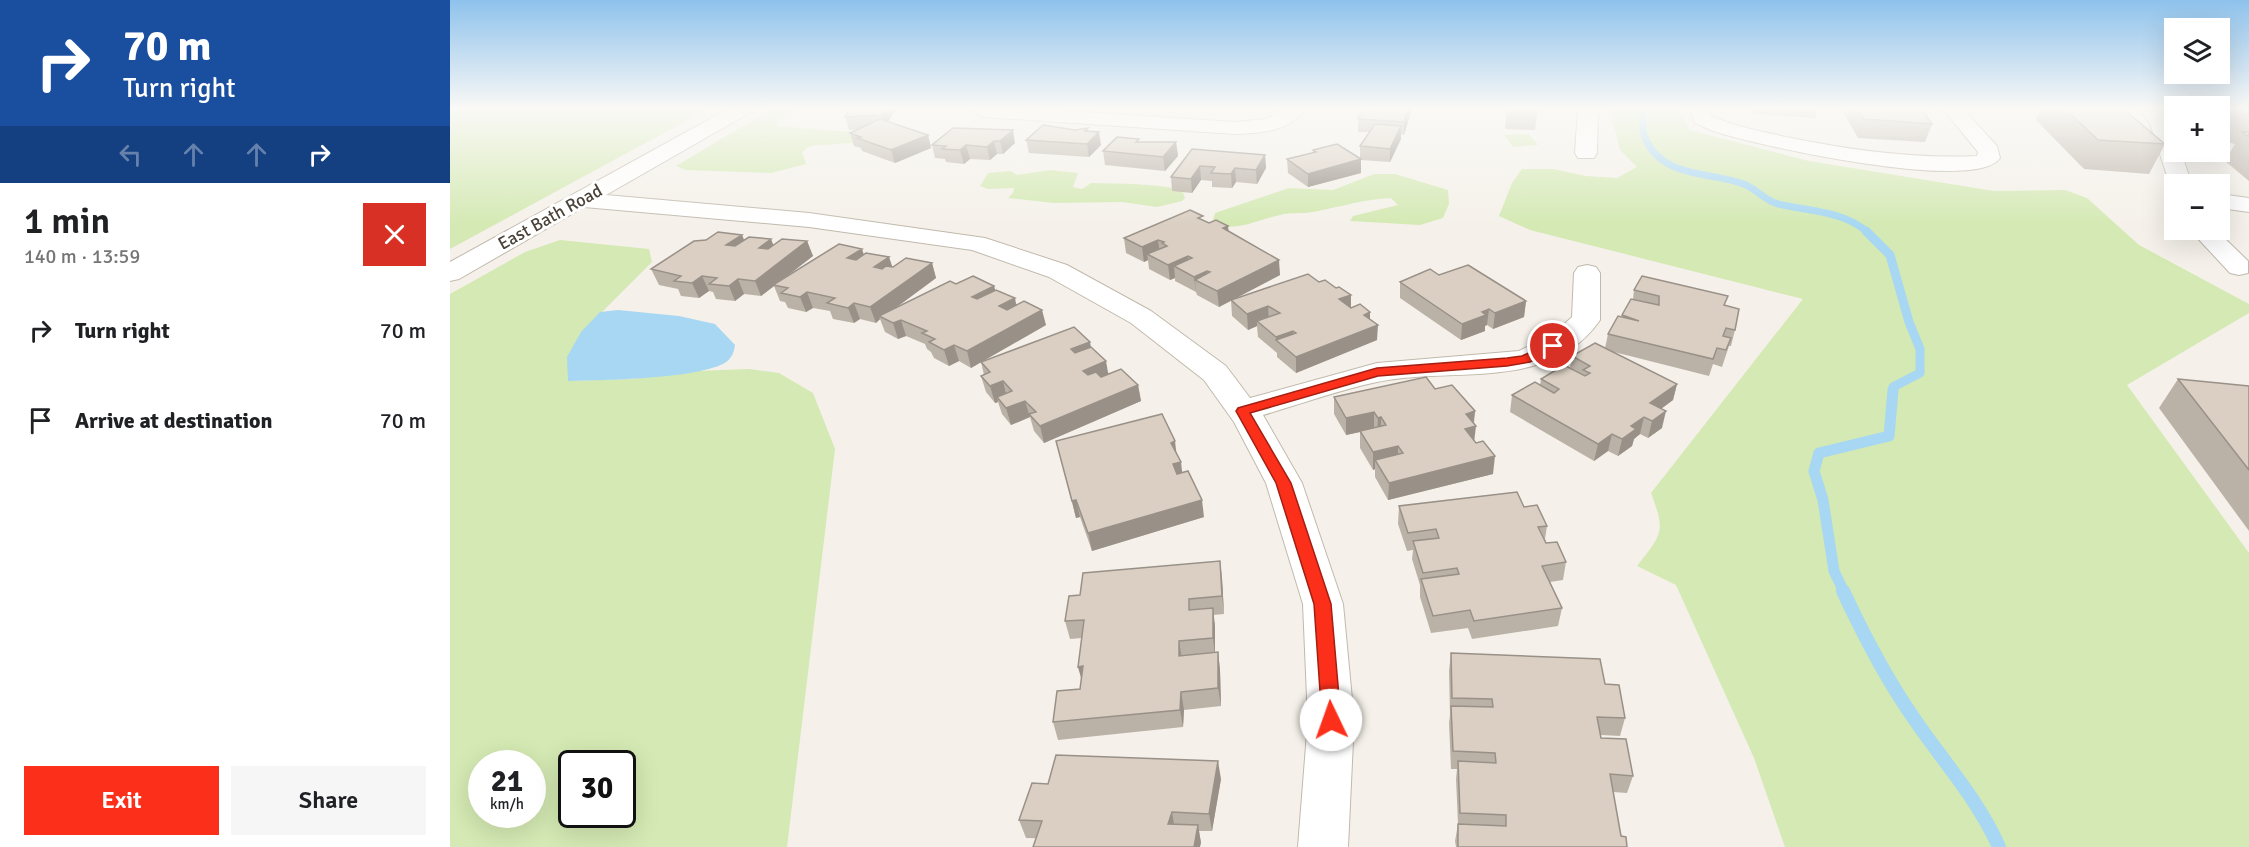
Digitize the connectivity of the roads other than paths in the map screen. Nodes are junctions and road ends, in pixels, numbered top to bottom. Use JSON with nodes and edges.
{"nodes":[{"id":1,"x":674,"y":148,"type":"edge"},
{"id":2,"x":1586,"y":148,"type":"edge"},
{"id":3,"x":1808,"y":148,"type":"edge"},
{"id":4,"x":1986,"y":148,"type":"edge"},
{"id":5,"x":2168,"y":148,"type":"edge"},
{"id":6,"x":1586,"y":153,"type":"dead end"},
{"id":7,"x":2176,"y":174,"type":"edge"},
{"id":8,"x":580,"y":200,"type":"junction"},
{"id":9,"x":2230,"y":202,"type":"edge"},
{"id":10,"x":2249,"y":205,"type":"edge"},
{"id":11,"x":2212,"y":240,"type":"edge"},
{"id":12,"x":2239,"y":267,"type":"dead end"},
{"id":13,"x":450,"y":273,"type":"edge"},
{"id":14,"x":1587,"y":273,"type":"dead end"},
{"id":15,"x":1242,"y":411,"type":"junction"},
{"id":16,"x":1323,"y":847,"type":"edge"}],
"edges":[{"from":1,"to":8,"type":"street","name":"East Bath Road"},
{"from":2,"to":6,"type":"street"},
{"from":3,"to":4,"type":"street"},
{"from":5,"to":7,"type":"street"},
{"from":8,"to":13,"type":"street","name":"East Bath Road"},
{"from":8,"to":15,"type":"street"},
{"from":9,"to":10,"type":"street"},
{"from":11,"to":12,"type":"street"},
{"from":14,"to":15,"type":"street"},
{"from":15,"to":16,"type":"street"}]}
